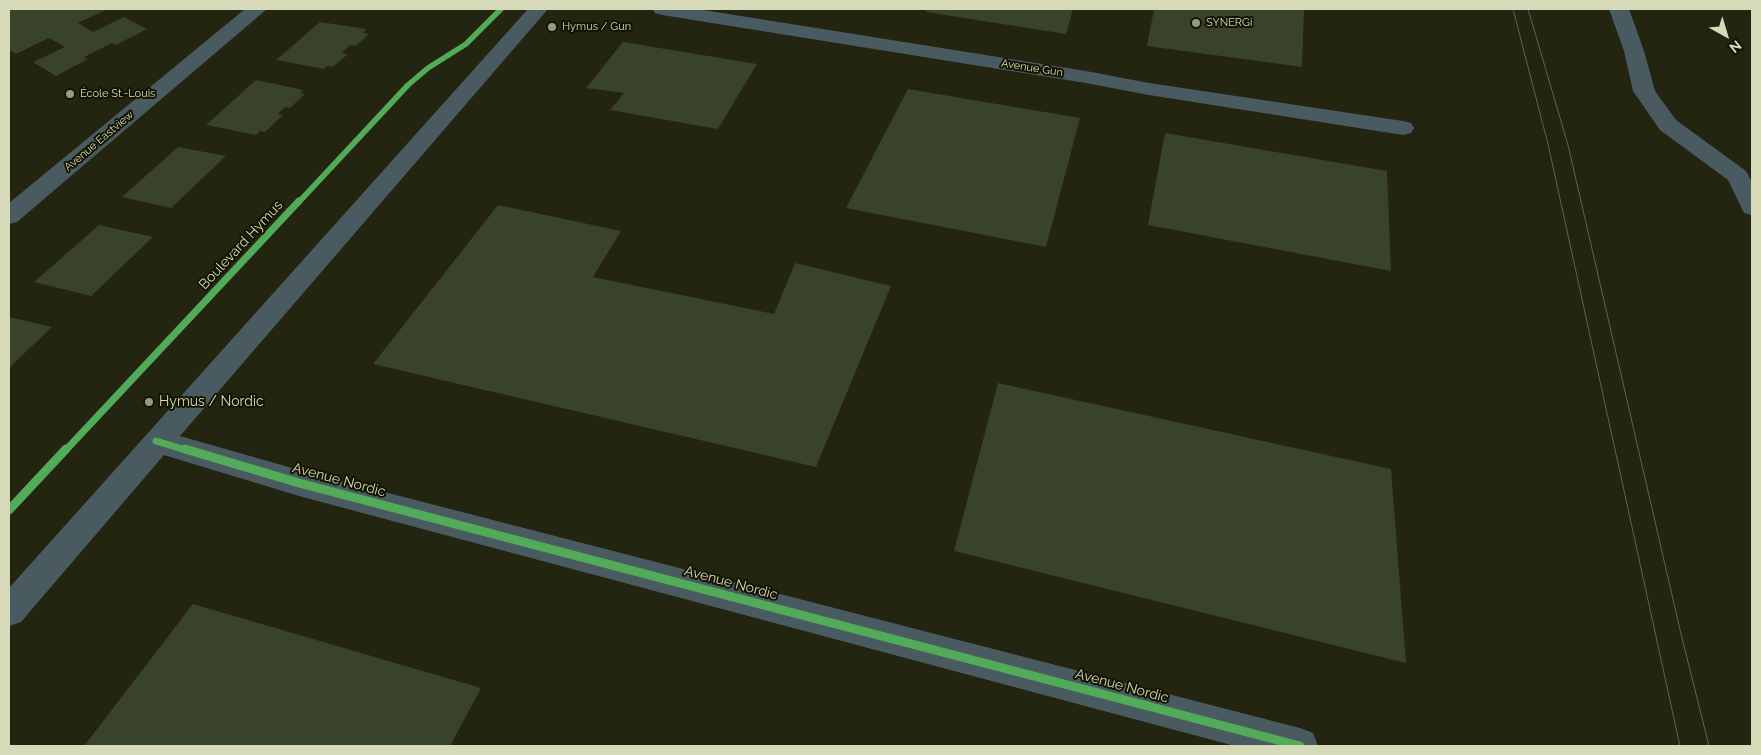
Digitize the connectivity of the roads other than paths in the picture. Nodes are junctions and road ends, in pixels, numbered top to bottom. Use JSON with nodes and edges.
{"nodes":[{"id":1,"x":257,"y":9,"type":"edge"},
{"id":2,"x":538,"y":9,"type":"edge"},
{"id":3,"x":662,"y":9,"type":"edge"},
{"id":4,"x":1619,"y":9,"type":"edge"},
{"id":5,"x":1403,"y":128,"type":"dead end"},
{"id":6,"x":19,"y":196,"type":"edge"},
{"id":7,"x":1752,"y":208,"type":"edge"},
{"id":8,"x":9,"y":216,"type":"edge"},
{"id":9,"x":156,"y":441,"type":"junction"},
{"id":10,"x":9,"y":611,"type":"edge"},
{"id":11,"x":1300,"y":746,"type":"edge"}],
"edges":[{"from":1,"to":6,"type":"street","name":"Avenue Eastview"},
{"from":2,"to":9,"type":"street"},
{"from":3,"to":5,"type":"street","name":"Avenue Gun"},
{"from":4,"to":7,"type":"street"},
{"from":6,"to":8,"type":"street","name":"Avenue Eastview"},
{"from":9,"to":10,"type":"street"},
{"from":9,"to":11,"type":"street","name":"Avenue Nordic"}]}
